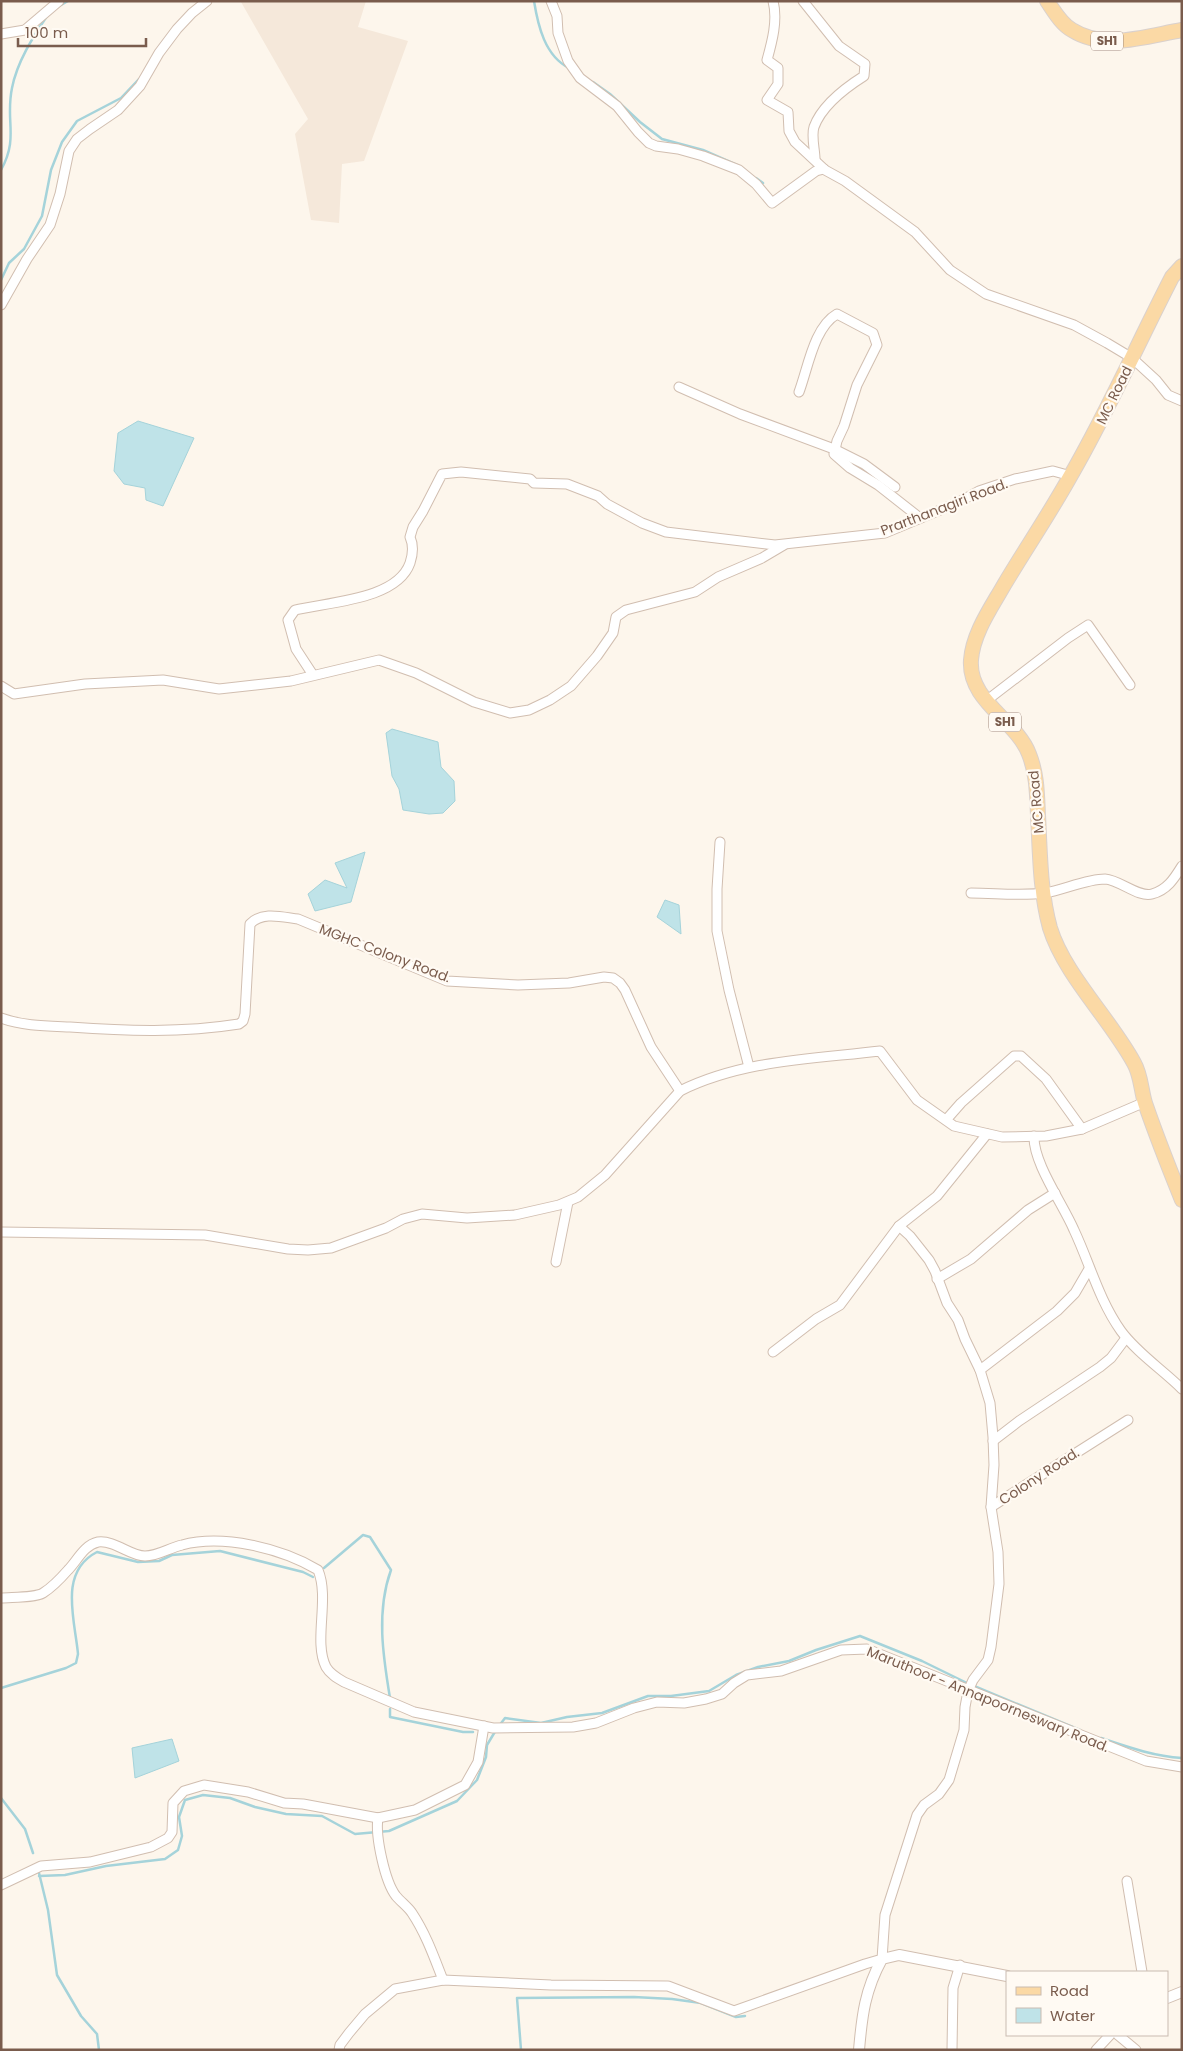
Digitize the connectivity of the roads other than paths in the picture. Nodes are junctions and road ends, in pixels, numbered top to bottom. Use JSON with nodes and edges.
{"nodes":[{"id":1,"x":59,"y":1,"type":"edge"},
{"id":2,"x":207,"y":1,"type":"edge"},
{"id":3,"x":551,"y":1,"type":"edge"},
{"id":4,"x":773,"y":1,"type":"edge"},
{"id":5,"x":803,"y":1,"type":"edge"},
{"id":6,"x":1047,"y":1,"type":"edge"},
{"id":7,"x":1182,"y":30,"type":"edge"},
{"id":8,"x":1,"y":34,"type":"edge"},
{"id":9,"x":816,"y":159,"type":"junction"},
{"id":10,"x":824,"y":169,"type":"junction"},
{"id":11,"x":1182,"y":266,"type":"edge"},
{"id":12,"x":1,"y":304,"type":"edge"},
{"id":13,"x":1132,"y":358,"type":"junction"},
{"id":14,"x":679,"y":387,"type":"dead end"},
{"id":15,"x":799,"y":392,"type":"dead end"},
{"id":16,"x":1182,"y":401,"type":"edge"},
{"id":17,"x":834,"y":450,"type":"junction"},
{"id":18,"x":1071,"y":476,"type":"junction"},
{"id":19,"x":895,"y":488,"type":"dead end"},
{"id":20,"x":920,"y":518,"type":"junction"},
{"id":21,"x":786,"y":544,"type":"junction"},
{"id":22,"x":313,"y":675,"type":"junction"},
{"id":23,"x":1130,"y":685,"type":"dead end"},
{"id":24,"x":1,"y":686,"type":"edge"},
{"id":25,"x":986,"y":701,"type":"junction"},
{"id":26,"x":720,"y":842,"type":"dead end"},
{"id":27,"x":1182,"y":866,"type":"edge"},
{"id":28,"x":971,"y":893,"type":"dead end"},
{"id":29,"x":1044,"y":893,"type":"junction"},
{"id":30,"x":1,"y":1018,"type":"edge"},
{"id":31,"x":749,"y":1067,"type":"junction"},
{"id":32,"x":680,"y":1091,"type":"junction"},
{"id":33,"x":1145,"y":1102,"type":"junction"},
{"id":34,"x":946,"y":1120,"type":"junction"},
{"id":35,"x":1082,"y":1129,"type":"junction"},
{"id":36,"x":987,"y":1134,"type":"junction"},
{"id":37,"x":1034,"y":1136,"type":"junction"},
{"id":38,"x":1055,"y":1193,"type":"junction"},
{"id":39,"x":1182,"y":1200,"type":"edge"},
{"id":40,"x":568,"y":1202,"type":"junction"},
{"id":41,"x":899,"y":1226,"type":"junction"},
{"id":42,"x":1,"y":1232,"type":"edge"},
{"id":43,"x":556,"y":1262,"type":"dead end"},
{"id":44,"x":1089,"y":1269,"type":"junction"},
{"id":45,"x":938,"y":1279,"type":"junction"},
{"id":46,"x":1126,"y":1338,"type":"junction"},
{"id":47,"x":773,"y":1352,"type":"dead end"},
{"id":48,"x":980,"y":1370,"type":"junction"},
{"id":49,"x":1182,"y":1389,"type":"edge"},
{"id":50,"x":1128,"y":1420,"type":"dead end"},
{"id":51,"x":993,"y":1441,"type":"junction"},
{"id":52,"x":991,"y":1507,"type":"junction"},
{"id":53,"x":1,"y":1598,"type":"edge"},
{"id":54,"x":970,"y":1686,"type":"junction"},
{"id":55,"x":489,"y":1727,"type":"junction"},
{"id":56,"x":1182,"y":1767,"type":"edge"},
{"id":57,"x":378,"y":1822,"type":"junction"},
{"id":58,"x":1127,"y":1881,"type":"dead end"},
{"id":59,"x":1,"y":1885,"type":"edge"},
{"id":60,"x":882,"y":1959,"type":"junction"},
{"id":61,"x":960,"y":1965,"type":"junction"},
{"id":62,"x":1142,"y":1971,"type":"edge"},
{"id":63,"x":1006,"y":1976,"type":"edge"},
{"id":64,"x":443,"y":1980,"type":"junction"},
{"id":65,"x":1182,"y":1992,"type":"edge"},
{"id":66,"x":1168,"y":1998,"type":"edge"},
{"id":67,"x":1109,"y":2036,"type":"edge"},
{"id":68,"x":1119,"y":2036,"type":"edge"},
{"id":69,"x":339,"y":2050,"type":"edge"},
{"id":70,"x":859,"y":2050,"type":"edge"},
{"id":71,"x":952,"y":2050,"type":"edge"},
{"id":72,"x":1096,"y":2050,"type":"edge"},
{"id":73,"x":1136,"y":2050,"type":"edge"}],
"edges":[{"from":1,"to":8,"type":"street"},
{"from":2,"to":12,"type":"street"},
{"from":3,"to":10,"type":"street"},
{"from":4,"to":9,"type":"street"},
{"from":5,"to":9,"type":"street"},
{"from":6,"to":7,"type":"main road","number":"SH1"},
{"from":9,"to":10,"type":"street"},
{"from":10,"to":13,"type":"street"},
{"from":11,"to":13,"type":"main road","name":"MC Road","number":"SH1"},
{"from":13,"to":16,"type":"street"},
{"from":13,"to":18,"type":"main road","name":"MC Road","number":"SH1"},
{"from":14,"to":17,"type":"street"},
{"from":15,"to":17,"type":"street"},
{"from":17,"to":19,"type":"street"},
{"from":17,"to":20,"type":"street"},
{"from":18,"to":20,"type":"street","name":"Prarthanagiri Road."},
{"from":18,"to":25,"type":"main road","name":"MC Road","number":"SH1"},
{"from":20,"to":21,"type":"street","name":"Prarthanagiri Road."},
{"from":21,"to":22,"type":"street"},
{"from":21,"to":22,"type":"street","name":"Prarthanagiri Road."},
{"from":22,"to":24,"type":"street"},
{"from":23,"to":25,"type":"street"},
{"from":25,"to":29,"type":"main road","name":"MC Road","number":"SH1"},
{"from":26,"to":31,"type":"street"},
{"from":27,"to":29,"type":"street"},
{"from":28,"to":29,"type":"street"},
{"from":29,"to":33,"type":"main road","name":"MC Road","number":"SH1"},
{"from":30,"to":32,"type":"street","name":"MGHC Colony Road."},
{"from":31,"to":32,"type":"street"},
{"from":31,"to":34,"type":"street"},
{"from":32,"to":40,"type":"street"},
{"from":33,"to":35,"type":"street"},
{"from":33,"to":39,"type":"main road","name":"MC Road","number":"SH1"},
{"from":34,"to":35,"type":"street"},
{"from":34,"to":36,"type":"street"},
{"from":35,"to":37,"type":"street"},
{"from":36,"to":37,"type":"street"},
{"from":36,"to":41,"type":"street"},
{"from":37,"to":38,"type":"street"},
{"from":38,"to":44,"type":"street"},
{"from":38,"to":45,"type":"street"},
{"from":40,"to":42,"type":"street"},
{"from":40,"to":43,"type":"street"},
{"from":41,"to":45,"type":"street","name":"Colony Road."},
{"from":41,"to":47,"type":"street"},
{"from":44,"to":46,"type":"street"},
{"from":44,"to":48,"type":"street"},
{"from":45,"to":48,"type":"street","name":"Colony Road."},
{"from":46,"to":49,"type":"street"},
{"from":46,"to":51,"type":"street"},
{"from":48,"to":51,"type":"street","name":"Colony Road."},
{"from":50,"to":52,"type":"street","name":"Colony Road."},
{"from":51,"to":52,"type":"street","name":"Colony Road."},
{"from":52,"to":54,"type":"street"},
{"from":53,"to":55,"type":"street","name":"Maruthoor - Annapoorneswary Road."},
{"from":54,"to":55,"type":"street","name":"Maruthoor - Annapoorneswary Road."},
{"from":54,"to":56,"type":"street","name":"Maruthoor - Annapoorneswary Road."},
{"from":54,"to":60,"type":"street"},
{"from":55,"to":57,"type":"street"},
{"from":57,"to":59,"type":"street"},
{"from":57,"to":64,"type":"street"},
{"from":58,"to":62,"type":"street"},
{"from":60,"to":61,"type":"street"},
{"from":60,"to":64,"type":"street"},
{"from":60,"to":70,"type":"street"},
{"from":61,"to":63,"type":"street"},
{"from":61,"to":71,"type":"street"},
{"from":64,"to":69,"type":"street"},
{"from":65,"to":66,"type":"street"},
{"from":67,"to":72,"type":"street"},
{"from":68,"to":73,"type":"street"}]}
